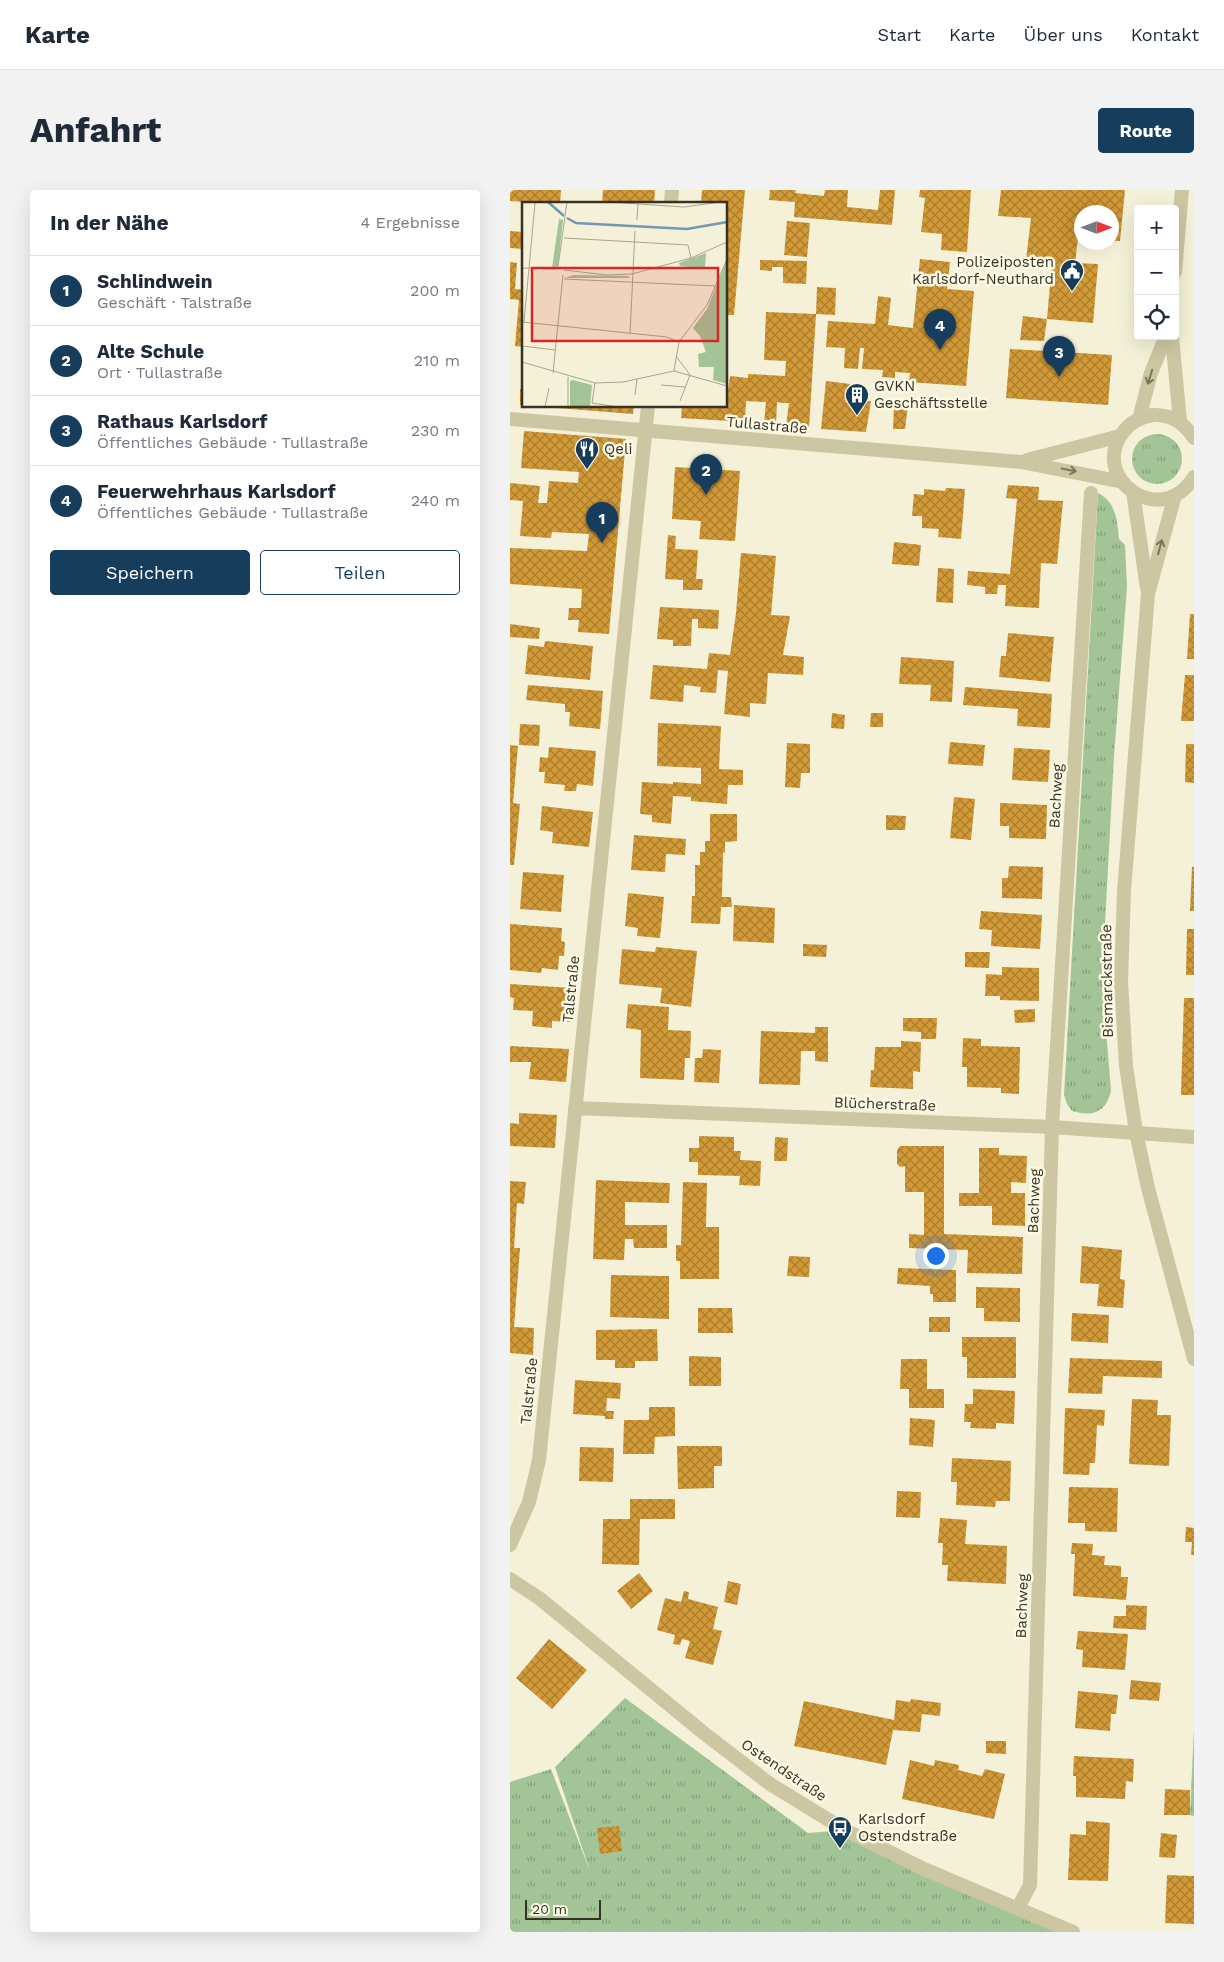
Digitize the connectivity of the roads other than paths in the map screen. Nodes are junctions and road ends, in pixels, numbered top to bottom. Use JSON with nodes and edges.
{"nodes":[{"id":1,"x":1182,"y":190,"type":"edge"},
{"id":2,"x":1177,"y":250,"type":"edge"},
{"id":3,"x":1164,"y":340,"type":"edge"},
{"id":4,"x":1172,"y":340,"type":"edge"},
{"id":5,"x":648,"y":408,"type":"edge"},
{"id":6,"x":510,"y":419,"type":"edge"},
{"id":7,"x":1139,"y":419,"type":"junction"},
{"id":8,"x":1180,"y":422,"type":"junction"},
{"id":9,"x":645,"y":431,"type":"junction"},
{"id":10,"x":1120,"y":436,"type":"junction"},
{"id":11,"x":1194,"y":438,"type":"edge"},
{"id":12,"x":1021,"y":462,"type":"junction"},
{"id":13,"x":1122,"y":482,"type":"junction"},
{"id":14,"x":1192,"y":482,"type":"edge"},
{"id":15,"x":1133,"y":492,"type":"junction"},
{"id":16,"x":1091,"y":493,"type":"dead end"},
{"id":17,"x":1175,"y":496,"type":"junction"},
{"id":18,"x":1148,"y":594,"type":"junction"},
{"id":19,"x":575,"y":1108,"type":"junction"},
{"id":20,"x":1052,"y":1127,"type":"junction"},
{"id":21,"x":1136,"y":1132,"type":"junction"},
{"id":22,"x":1194,"y":1137,"type":"edge"},
{"id":23,"x":1194,"y":1360,"type":"edge"},
{"id":24,"x":510,"y":1545,"type":"edge"},
{"id":25,"x":510,"y":1579,"type":"edge"},
{"id":26,"x":1018,"y":1908,"type":"junction"},
{"id":27,"x":1073,"y":1932,"type":"edge"}],
"edges":[{"from":1,"to":2,"type":"street"},
{"from":3,"to":7,"type":"street","one_way":true},
{"from":4,"to":8,"type":"street"},
{"from":5,"to":9,"type":"street","name":"Talstraße"},
{"from":6,"to":9,"type":"street","name":"Tullastraße"},
{"from":7,"to":8,"type":"street"},
{"from":7,"to":10,"type":"street"},
{"from":8,"to":11,"type":"street"},
{"from":9,"to":12,"type":"street","name":"Tullastraße"},
{"from":9,"to":19,"type":"street","name":"Talstraße"},
{"from":10,"to":12,"type":"street","name":"Tullastraße"},
{"from":10,"to":13,"type":"street"},
{"from":12,"to":13,"type":"street","name":"Tullastraße","one_way":true},
{"from":13,"to":15,"type":"street"},
{"from":14,"to":17,"type":"street"},
{"from":15,"to":17,"type":"street"},
{"from":15,"to":18,"type":"street","name":"Bismarckstraße"},
{"from":16,"to":20,"type":"street","name":"Bachweg"},
{"from":18,"to":17,"type":"street","name":"Bismarckstraße","one_way":true},
{"from":18,"to":21,"type":"street","name":"Bismarckstraße"},
{"from":19,"to":20,"type":"street","name":"Blücherstraße"},
{"from":19,"to":24,"type":"street","name":"Talstraße"},
{"from":20,"to":21,"type":"street","name":"Blücherstraße"},
{"from":20,"to":26,"type":"street","name":"Bachweg"},
{"from":21,"to":22,"type":"street","name":"Blücherstraße"},
{"from":21,"to":23,"type":"street","name":"Bismarckstraße"},
{"from":25,"to":26,"type":"street","name":"Ostendstraße"},
{"from":26,"to":27,"type":"street","name":"Ostendstraße"}]}
